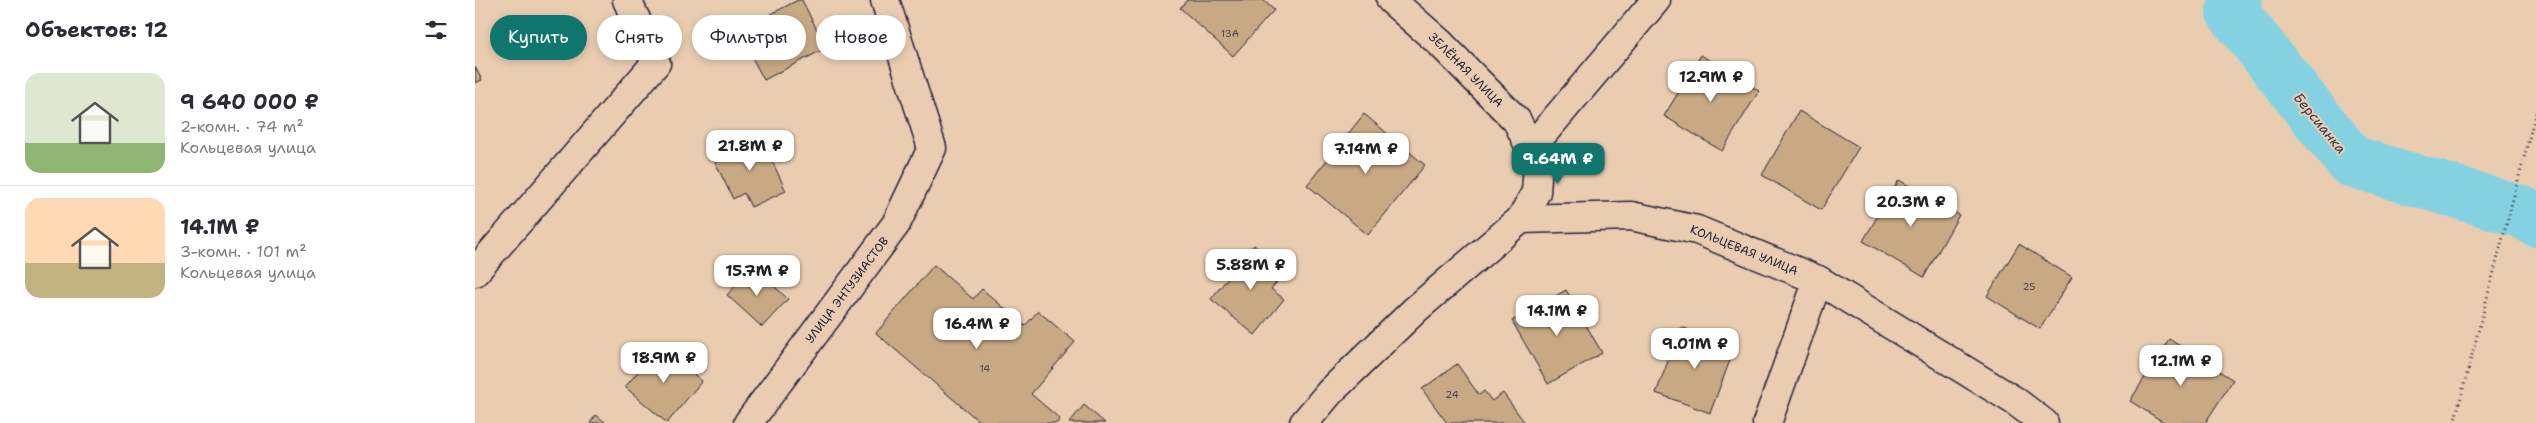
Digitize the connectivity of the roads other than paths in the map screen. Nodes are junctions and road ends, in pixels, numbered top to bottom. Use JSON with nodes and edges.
{"nodes":[{"id":1,"x":627,"y":0,"type":"edge"},
{"id":2,"x":885,"y":0,"type":"edge"},
{"id":3,"x":1391,"y":0,"type":"edge"},
{"id":4,"x":1656,"y":0,"type":"edge"},
{"id":5,"x":1531,"y":149,"type":"junction"},
{"id":6,"x":1521,"y":219,"type":"junction"},
{"id":7,"x":475,"y":272,"type":"edge"},
{"id":8,"x":1819,"y":280,"type":"junction"},
{"id":9,"x":748,"y":423,"type":"edge"},
{"id":10,"x":1304,"y":423,"type":"edge"},
{"id":11,"x":1767,"y":423,"type":"edge"},
{"id":12,"x":2044,"y":423,"type":"edge"}],
"edges":[{"from":1,"to":7,"type":"street"},
{"from":2,"to":9,"type":"street","name":"УЛИЦА ЭНТУЗИАСТОВ"},
{"from":3,"to":5,"type":"street","name":"ЗЕЛЁНАЯ УЛИЦА"},
{"from":4,"to":5,"type":"street"},
{"from":5,"to":6,"type":"street","name":"ЗЕЛЁНАЯ УЛИЦА"},
{"from":6,"to":8,"type":"street","name":"КОЛЬЦЕВАЯ УЛИЦА"},
{"from":6,"to":10,"type":"street"},
{"from":8,"to":11,"type":"street"},
{"from":8,"to":12,"type":"street","name":"КОЛЬЦЕВАЯ УЛИЦА"}]}
